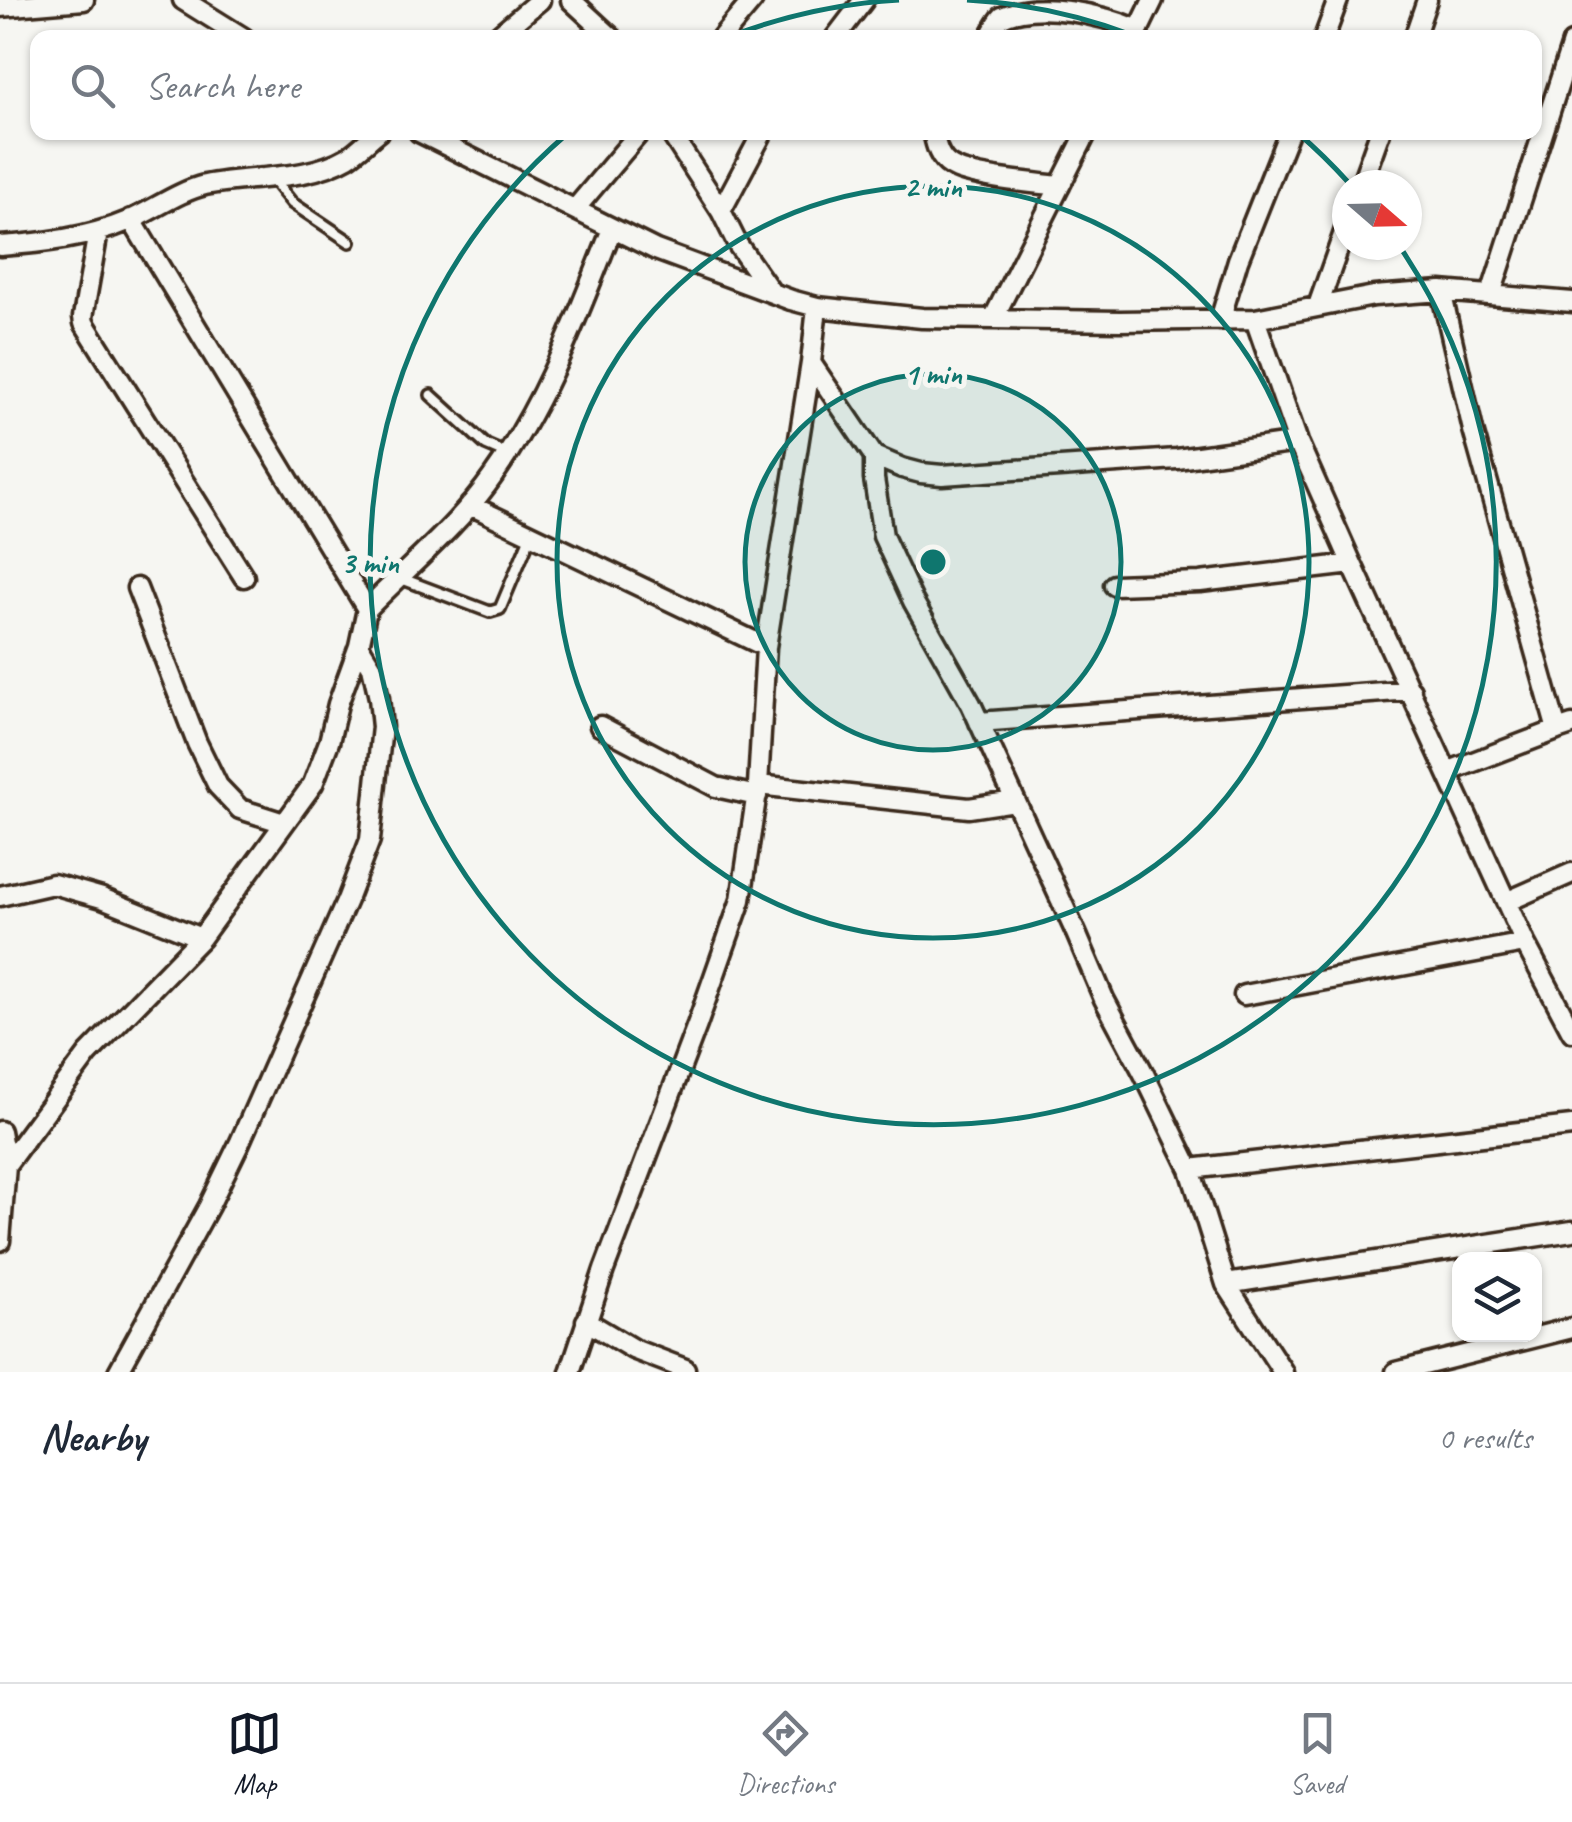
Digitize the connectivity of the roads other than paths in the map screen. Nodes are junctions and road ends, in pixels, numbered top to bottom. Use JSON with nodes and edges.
{"nodes":[{"id":1,"x":84,"y":0,"type":"edge"},
{"id":2,"x":183,"y":0,"type":"edge"},
{"id":3,"x":540,"y":0,"type":"edge"},
{"id":4,"x":571,"y":0,"type":"edge"},
{"id":5,"x":754,"y":0,"type":"edge"},
{"id":6,"x":864,"y":0,"type":"edge"},
{"id":7,"x":1153,"y":0,"type":"edge"},
{"id":8,"x":1338,"y":0,"type":"edge"},
{"id":9,"x":1427,"y":0,"type":"edge"},
{"id":10,"x":0,"y":6,"type":"edge"},
{"id":11,"x":231,"y":30,"type":"edge"},
{"id":12,"x":504,"y":30,"type":"edge"},
{"id":13,"x":603,"y":30,"type":"edge"},
{"id":14,"x":729,"y":30,"type":"edge"},
{"id":15,"x":841,"y":30,"type":"edge"},
{"id":16,"x":994,"y":30,"type":"edge"},
{"id":17,"x":1129,"y":30,"type":"edge"},
{"id":18,"x":1139,"y":30,"type":"edge"},
{"id":19,"x":1327,"y":30,"type":"edge"},
{"id":20,"x":1417,"y":30,"type":"edge"},
{"id":21,"x":1572,"y":43,"type":"edge"},
{"id":22,"x":1542,"y":136,"type":"edge"},
{"id":23,"x":368,"y":140,"type":"edge"},
{"id":24,"x":435,"y":140,"type":"edge"},
{"id":25,"x":633,"y":140,"type":"edge"},
{"id":26,"x":675,"y":140,"type":"edge"},
{"id":27,"x":758,"y":140,"type":"edge"},
{"id":28,"x":936,"y":140,"type":"edge"},
{"id":29,"x":1083,"y":140,"type":"edge"},
{"id":30,"x":1286,"y":140,"type":"edge"},
{"id":31,"x":1377,"y":140,"type":"edge"},
{"id":32,"x":1541,"y":140,"type":"edge"},
{"id":33,"x":1366,"y":170,"type":"edge"},
{"id":34,"x":272,"y":178,"type":"junction"},
{"id":35,"x":1060,"y":186,"type":"junction"},
{"id":36,"x":575,"y":210,"type":"junction"},
{"id":37,"x":721,"y":211,"type":"junction"},
{"id":38,"x":131,"y":220,"type":"junction"},
{"id":39,"x":612,"y":228,"type":"junction"},
{"id":40,"x":98,"y":232,"type":"junction"},
{"id":41,"x":350,"y":242,"type":"dead end"},
{"id":42,"x":0,"y":246,"type":"edge"},
{"id":43,"x":1334,"y":260,"type":"edge"},
{"id":44,"x":1441,"y":290,"type":"junction"},
{"id":45,"x":771,"y":293,"type":"junction"},
{"id":46,"x":1491,"y":294,"type":"junction"},
{"id":47,"x":1572,"y":302,"type":"edge"},
{"id":48,"x":1318,"y":306,"type":"junction"},
{"id":49,"x":817,"y":307,"type":"junction"},
{"id":50,"x":1255,"y":319,"type":"junction"},
{"id":51,"x":993,"y":320,"type":"junction"},
{"id":52,"x":1220,"y":320,"type":"junction"},
{"id":53,"x":810,"y":363,"type":"junction"},
{"id":54,"x":432,"y":395,"type":"dead end"},
{"id":55,"x":1298,"y":442,"type":"junction"},
{"id":56,"x":507,"y":454,"type":"junction"},
{"id":57,"x":874,"y":456,"type":"junction"},
{"id":58,"x":470,"y":506,"type":"junction"},
{"id":59,"x":532,"y":535,"type":"junction"},
{"id":60,"x":1352,"y":564,"type":"junction"},
{"id":61,"x":244,"y":577,"type":"dead end"},
{"id":62,"x":398,"y":578,"type":"junction"},
{"id":63,"x":1114,"y":586,"type":"dead end"},
{"id":64,"x":137,"y":588,"type":"dead end"},
{"id":65,"x":367,"y":608,"type":"junction"},
{"id":66,"x":358,"y":646,"type":"junction"},
{"id":67,"x":766,"y":648,"type":"junction"},
{"id":68,"x":1411,"y":690,"type":"junction"},
{"id":69,"x":978,"y":722,"type":"junction"},
{"id":70,"x":600,"y":726,"type":"dead end"},
{"id":71,"x":1564,"y":728,"type":"edge"},
{"id":72,"x":1446,"y":772,"type":"junction"},
{"id":73,"x":758,"y":791,"type":"junction"},
{"id":74,"x":1014,"y":801,"type":"junction"},
{"id":75,"x":284,"y":824,"type":"junction"},
{"id":76,"x":1572,"y":872,"type":"edge"},
{"id":77,"x":0,"y":896,"type":"edge"},
{"id":78,"x":1506,"y":902,"type":"junction"},
{"id":79,"x":202,"y":938,"type":"junction"},
{"id":80,"x":1525,"y":944,"type":"junction"},
{"id":81,"x":1244,"y":995,"type":"dead end"},
{"id":82,"x":1572,"y":1032,"type":"edge"},
{"id":83,"x":1572,"y":1126,"type":"edge"},
{"id":84,"x":0,"y":1131,"type":"edge"},
{"id":85,"x":6,"y":1165,"type":"junction"},
{"id":86,"x":1190,"y":1169,"type":"junction"},
{"id":87,"x":1572,"y":1231,"type":"edge"},
{"id":88,"x":1,"y":1232,"type":"edge"},
{"id":89,"x":1226,"y":1284,"type":"junction"},
{"id":90,"x":586,"y":1322,"type":"junction"},
{"id":91,"x":1572,"y":1328,"type":"edge"},
{"id":92,"x":1267,"y":1363,"type":"edge"},
{"id":93,"x":685,"y":1369,"type":"dead end"},
{"id":94,"x":118,"y":1372,"type":"edge"},
{"id":95,"x":570,"y":1372,"type":"edge"},
{"id":96,"x":1283,"y":1372,"type":"edge"},
{"id":97,"x":1396,"y":1372,"type":"edge"}],
"edges":[{"from":1,"to":10,"type":"street"},
{"from":2,"to":11,"type":"street"},
{"from":3,"to":12,"type":"street"},
{"from":4,"to":13,"type":"street"},
{"from":5,"to":14,"type":"street"},
{"from":6,"to":15,"type":"street"},
{"from":7,"to":18,"type":"street"},
{"from":8,"to":19,"type":"street"},
{"from":9,"to":20,"type":"street"},
{"from":16,"to":17,"type":"street"},
{"from":21,"to":22,"type":"street"},
{"from":23,"to":34,"type":"street"},
{"from":24,"to":36,"type":"street"},
{"from":25,"to":36,"type":"street"},
{"from":26,"to":37,"type":"street"},
{"from":27,"to":37,"type":"street"},
{"from":28,"to":35,"type":"street"},
{"from":29,"to":35,"type":"street"},
{"from":30,"to":52,"type":"street"},
{"from":31,"to":33,"type":"street"},
{"from":32,"to":46,"type":"street"},
{"from":34,"to":38,"type":"street"},
{"from":34,"to":41,"type":"lane"},
{"from":35,"to":51,"type":"street"},
{"from":36,"to":39,"type":"street"},
{"from":37,"to":45,"type":"street"},
{"from":38,"to":40,"type":"street"},
{"from":38,"to":65,"type":"street"},
{"from":39,"to":45,"type":"street"},
{"from":39,"to":56,"type":"street"},
{"from":40,"to":42,"type":"street"},
{"from":40,"to":61,"type":"street"},
{"from":43,"to":48,"type":"street"},
{"from":44,"to":46,"type":"street"},
{"from":44,"to":48,"type":"street"},
{"from":44,"to":71,"type":"street"},
{"from":45,"to":49,"type":"street"},
{"from":46,"to":47,"type":"street"},
{"from":48,"to":50,"type":"street"},
{"from":49,"to":51,"type":"street"},
{"from":49,"to":53,"type":"street"},
{"from":50,"to":52,"type":"street"},
{"from":50,"to":55,"type":"street"},
{"from":51,"to":52,"type":"street"},
{"from":53,"to":57,"type":"street"},
{"from":53,"to":67,"type":"street"},
{"from":54,"to":56,"type":"lane"},
{"from":55,"to":57,"type":"street"},
{"from":55,"to":60,"type":"street"},
{"from":56,"to":58,"type":"street"},
{"from":57,"to":69,"type":"street"},
{"from":58,"to":59,"type":"street"},
{"from":58,"to":62,"type":"street"},
{"from":59,"to":62,"type":"lane"},
{"from":59,"to":67,"type":"street"},
{"from":60,"to":63,"type":"street"},
{"from":60,"to":68,"type":"street"},
{"from":62,"to":65,"type":"street"},
{"from":64,"to":75,"type":"street"},
{"from":65,"to":66,"type":"street"},
{"from":66,"to":75,"type":"street"},
{"from":66,"to":94,"type":"street"},
{"from":67,"to":73,"type":"street"},
{"from":68,"to":69,"type":"street"},
{"from":68,"to":72,"type":"street"},
{"from":69,"to":74,"type":"street"},
{"from":70,"to":73,"type":"street"},
{"from":71,"to":72,"type":"street"},
{"from":72,"to":78,"type":"street"},
{"from":73,"to":74,"type":"street"},
{"from":73,"to":90,"type":"street"},
{"from":74,"to":86,"type":"street"},
{"from":75,"to":79,"type":"street"},
{"from":76,"to":78,"type":"street"},
{"from":77,"to":79,"type":"street"},
{"from":78,"to":80,"type":"street"},
{"from":79,"to":85,"type":"street"},
{"from":80,"to":81,"type":"street"},
{"from":80,"to":82,"type":"street"},
{"from":83,"to":86,"type":"street"},
{"from":84,"to":85,"type":"street"},
{"from":85,"to":88,"type":"street"},
{"from":86,"to":89,"type":"street"},
{"from":87,"to":89,"type":"street"},
{"from":89,"to":92,"type":"street"},
{"from":90,"to":93,"type":"street"},
{"from":90,"to":95,"type":"street"},
{"from":91,"to":97,"type":"street"},
{"from":92,"to":96,"type":"street"}]}
